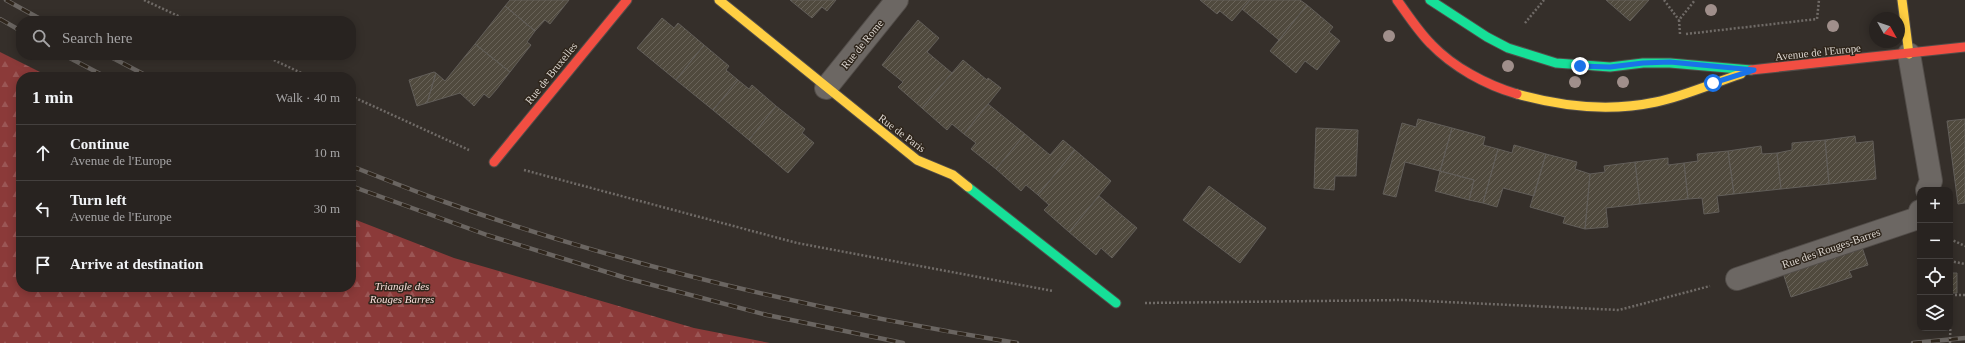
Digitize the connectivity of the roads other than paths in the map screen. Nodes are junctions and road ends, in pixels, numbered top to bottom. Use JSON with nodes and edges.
{"nodes":[{"id":1,"x":627,"y":0,"type":"edge"},
{"id":2,"x":719,"y":0,"type":"edge"},
{"id":3,"x":897,"y":0,"type":"edge"},
{"id":4,"x":1397,"y":0,"type":"edge"},
{"id":5,"x":1430,"y":0,"type":"edge"},
{"id":6,"x":1902,"y":0,"type":"edge"},
{"id":7,"x":1965,"y":47,"type":"edge"},
{"id":8,"x":1909,"y":54,"type":"junction"},
{"id":9,"x":1754,"y":70,"type":"junction"},
{"id":10,"x":826,"y":88,"type":"junction"},
{"id":11,"x":494,"y":162,"type":"dead end"},
{"id":12,"x":1929,"y":187,"type":"edge"},
{"id":13,"x":1917,"y":218,"type":"edge"},
{"id":14,"x":1737,"y":279,"type":"dead end"},
{"id":15,"x":1116,"y":303,"type":"dead end"}],
"edges":[{"from":1,"to":11,"type":"street","name":"Rue de Bruxelles"},
{"from":2,"to":10,"type":"street","name":"Rue de Paris"},
{"from":3,"to":10,"type":"street","name":"Rue de Rome"},
{"from":4,"to":9,"type":"street","name":"Avenue de l'Europe"},
{"from":5,"to":9,"type":"street","name":"Avenue de l'Europe"},
{"from":6,"to":8,"type":"street"},
{"from":7,"to":8,"type":"street","name":"Avenue de l'Europe"},
{"from":8,"to":9,"type":"street","name":"Avenue de l'Europe"},
{"from":8,"to":12,"type":"street"},
{"from":10,"to":15,"type":"street","name":"Rue de Paris"},
{"from":13,"to":14,"type":"street","name":"Rue des Rouges-Barres"}]}
